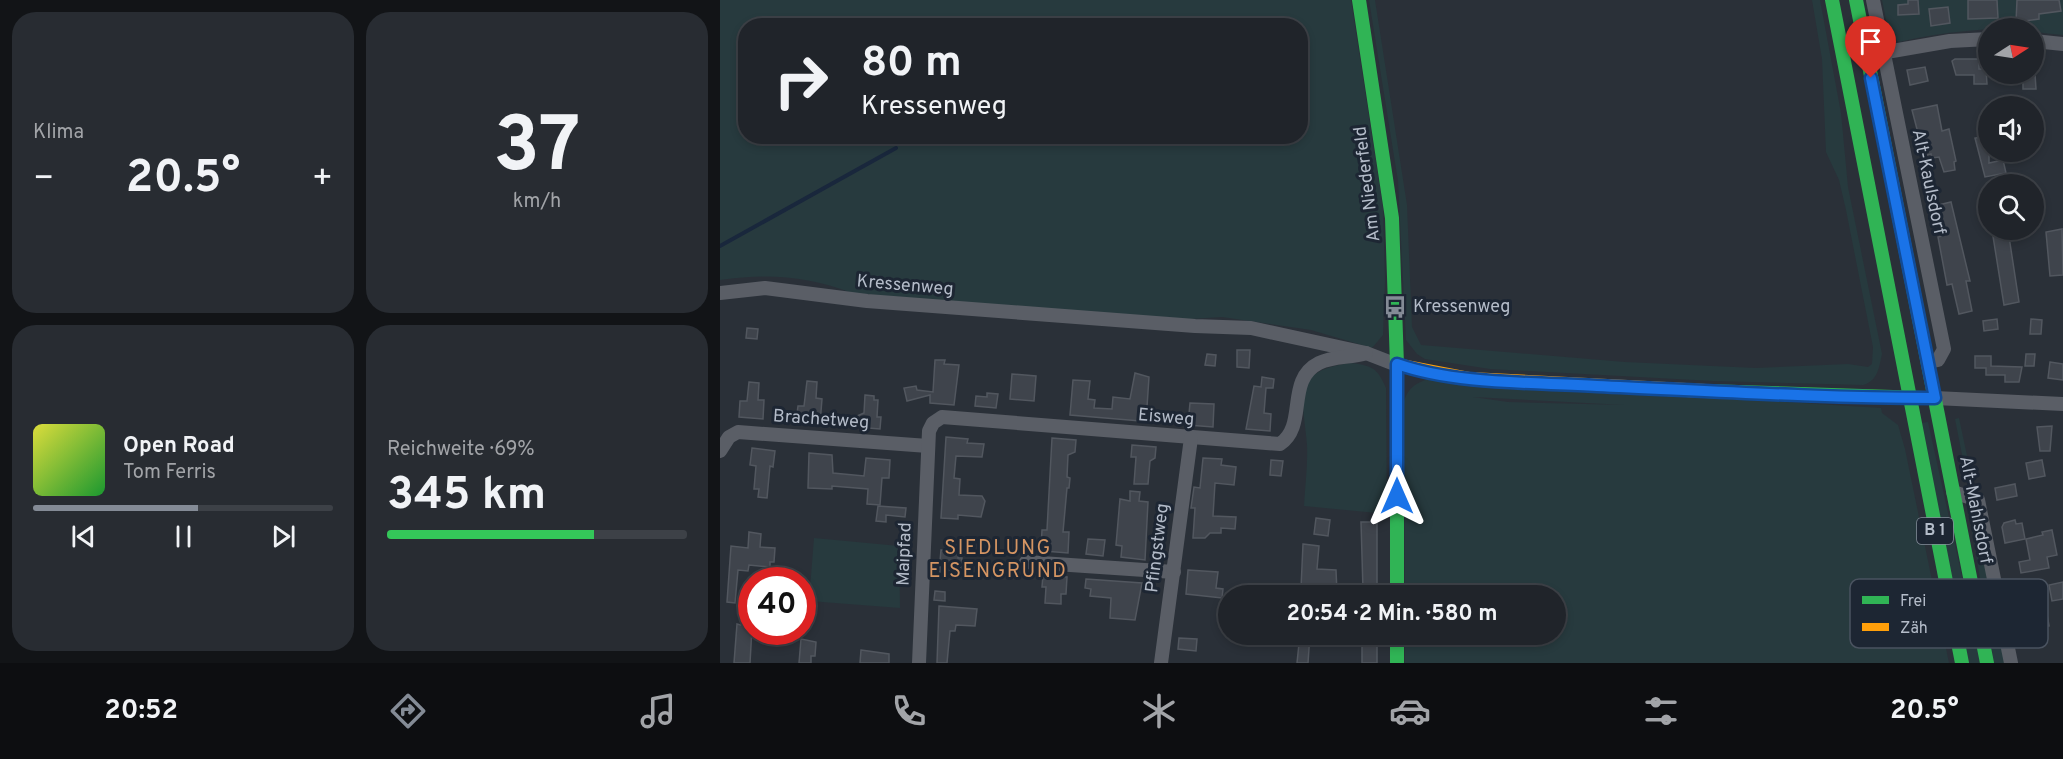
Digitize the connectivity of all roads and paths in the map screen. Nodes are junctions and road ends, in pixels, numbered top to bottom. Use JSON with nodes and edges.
{"nodes":[{"id":1,"x":1359,"y":0,"type":"edge"},
{"id":2,"x":1832,"y":0,"type":"edge"},
{"id":3,"x":1856,"y":0,"type":"edge"},
{"id":4,"x":1872,"y":0,"type":"edge"},
{"id":5,"x":1978,"y":39,"type":"edge"},
{"id":6,"x":2044,"y":42,"type":"edge"},
{"id":7,"x":2063,"y":44,"type":"edge"},
{"id":8,"x":1883,"y":53,"type":"junction"},
{"id":9,"x":1867,"y":56,"type":"junction"},
{"id":10,"x":720,"y":293,"type":"edge"},
{"id":11,"x":1366,"y":353,"type":"junction"},
{"id":12,"x":1928,"y":362,"type":"junction"},
{"id":13,"x":1397,"y":364,"type":"junction"},
{"id":14,"x":1908,"y":398,"type":"junction"},
{"id":15,"x":1935,"y":398,"type":"junction"},
{"id":16,"x":2063,"y":404,"type":"edge"},
{"id":17,"x":1191,"y":438,"type":"junction"},
{"id":18,"x":928,"y":446,"type":"junction"},
{"id":19,"x":720,"y":451,"type":"edge"},
{"id":20,"x":1953,"y":492,"type":"junction"},
{"id":21,"x":1026,"y":562,"type":"dead end"},
{"id":22,"x":1174,"y":572,"type":"junction"},
{"id":23,"x":1945,"y":579,"type":"edge"},
{"id":24,"x":1970,"y":579,"type":"edge"},
{"id":25,"x":1994,"y":579,"type":"edge"},
{"id":26,"x":1397,"y":585,"type":"edge"},
{"id":27,"x":1397,"y":645,"type":"edge"},
{"id":28,"x":1959,"y":648,"type":"edge"},
{"id":29,"x":1984,"y":648,"type":"edge"},
{"id":30,"x":2008,"y":648,"type":"edge"},
{"id":31,"x":919,"y":663,"type":"edge"},
{"id":32,"x":1161,"y":663,"type":"edge"},
{"id":33,"x":1397,"y":663,"type":"edge"},
{"id":34,"x":1962,"y":663,"type":"edge"},
{"id":35,"x":1987,"y":663,"type":"edge"},
{"id":36,"x":2011,"y":663,"type":"edge"}],
"edges":[{"from":1,"to":13,"type":"main road","name":"Am Niederfeld"},
{"from":2,"to":14,"type":"main road","number":"B 1"},
{"from":3,"to":9,"type":"main road","name":"Alt-Kaulsdorf","number":"B 1"},
{"from":4,"to":8,"type":"street","name":"Alt-Kaulsdorf"},
{"from":5,"to":8,"type":"street"},
{"from":6,"to":7,"type":"street"},
{"from":8,"to":9,"type":"street"},
{"from":8,"to":12,"type":"street","name":"Alt-Kaulsdorf"},
{"from":9,"to":12,"type":"main road","name":"Alt-Kaulsdorf","number":"B 1"},
{"from":10,"to":11,"type":"street","name":"Kressenweg"},
{"from":11,"to":13,"type":"street","name":"Kressenweg"},
{"from":11,"to":17,"type":"street","name":"Eisweg"},
{"from":12,"to":15,"type":"main road","name":"Alt-Kaulsdorf","number":"B 1"},
{"from":13,"to":14,"type":"main road","name":"Kressenweg"},
{"from":13,"to":26,"type":"main road","name":"Am Niederfeld"},
{"from":14,"to":15,"type":"main road","name":"Kressenweg"},
{"from":14,"to":23,"type":"main road","number":"B 1"},
{"from":15,"to":16,"type":"street"},
{"from":15,"to":20,"type":"main road","name":"Alt-Mahlsdorf","number":"B 1"},
{"from":17,"to":18,"type":"street","name":"Eisweg"},
{"from":17,"to":22,"type":"street","name":"Pfingstweg"},
{"from":18,"to":19,"type":"street","name":"Brachetweg"},
{"from":18,"to":31,"type":"street","name":"Maipfad"},
{"from":20,"to":24,"type":"main road","name":"Alt-Mahlsdorf","number":"B 1"},
{"from":20,"to":25,"type":"street"},
{"from":21,"to":22,"type":"street"},
{"from":22,"to":32,"type":"street","name":"Pfingstweg"},
{"from":27,"to":33,"type":"main road"},
{"from":28,"to":34,"type":"main road","number":"B 1"},
{"from":29,"to":35,"type":"main road","name":"Alt-Mahlsdorf","number":"B 1"},
{"from":30,"to":36,"type":"street"}]}
